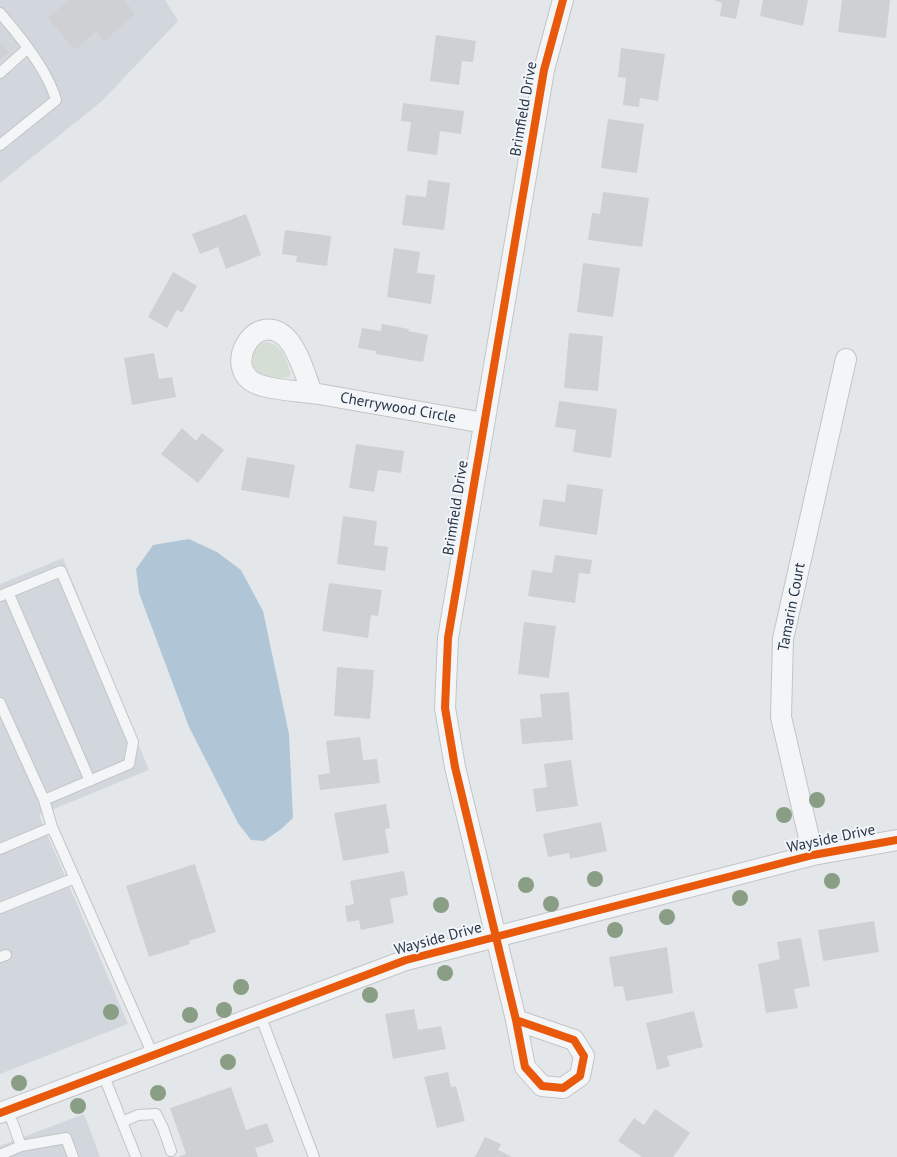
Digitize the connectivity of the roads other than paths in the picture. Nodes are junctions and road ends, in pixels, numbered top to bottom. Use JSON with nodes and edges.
{"nodes":[{"id":1,"x":563,"y":0,"type":"edge"},
{"id":2,"x":0,"y":13,"type":"edge"},
{"id":3,"x":28,"y":48,"type":"junction"},
{"id":4,"x":0,"y":73,"type":"edge"},
{"id":5,"x":0,"y":145,"type":"edge"},
{"id":6,"x":846,"y":359,"type":"dead end"},
{"id":7,"x":312,"y":393,"type":"dead end"},
{"id":8,"x":484,"y":423,"type":"junction"},
{"id":9,"x":4,"y":594,"type":"edge"},
{"id":10,"x":0,"y":703,"type":"edge"},
{"id":11,"x":90,"y":780,"type":"junction"},
{"id":12,"x":44,"y":800,"type":"junction"},
{"id":13,"x":52,"y":826,"type":"junction"},
{"id":14,"x":897,"y":840,"type":"edge"},
{"id":15,"x":0,"y":849,"type":"edge"},
{"id":16,"x":813,"y":855,"type":"junction"},
{"id":17,"x":74,"y":878,"type":"junction"},
{"id":18,"x":0,"y":908,"type":"edge"},
{"id":19,"x":496,"y":938,"type":"junction"},
{"id":20,"x":260,"y":1015,"type":"junction"},
{"id":21,"x":516,"y":1020,"type":"dead end"},
{"id":22,"x":153,"y":1055,"type":"junction"},
{"id":23,"x":103,"y":1074,"type":"junction"},
{"id":24,"x":4,"y":1111,"type":"edge"},
{"id":25,"x":122,"y":1122,"type":"junction"},
{"id":26,"x":22,"y":1146,"type":"junction"},
{"id":27,"x":171,"y":1151,"type":"dead end"},
{"id":28,"x":0,"y":1155,"type":"edge"},
{"id":29,"x":73,"y":1157,"type":"edge"},
{"id":30,"x":136,"y":1157,"type":"edge"},
{"id":31,"x":314,"y":1157,"type":"edge"}],
"edges":[{"from":1,"to":8,"type":"street","name":"Brimfield Drive"},
{"from":2,"to":3,"type":"lane"},
{"from":3,"to":4,"type":"lane"},
{"from":3,"to":5,"type":"lane"},
{"from":6,"to":16,"type":"street","name":"Tamarin Court"},
{"from":7,"to":8,"type":"street","name":"Cherrywood Circle"},
{"from":8,"to":19,"type":"street","name":"Brimfield Drive"},
{"from":9,"to":11,"type":"lane"},
{"from":9,"to":11,"type":"lane"},
{"from":10,"to":12,"type":"lane"},
{"from":11,"to":12,"type":"lane"},
{"from":12,"to":13,"type":"lane"},
{"from":13,"to":15,"type":"lane"},
{"from":13,"to":17,"type":"lane"},
{"from":14,"to":16,"type":"street","name":"Wayside Drive"},
{"from":16,"to":19,"type":"street","name":"Wayside Drive"},
{"from":17,"to":18,"type":"lane"},
{"from":17,"to":22,"type":"lane"},
{"from":19,"to":20,"type":"street","name":"Wayside Drive"},
{"from":19,"to":21,"type":"street","name":"Brimfield Drive"},
{"from":20,"to":22,"type":"street","name":"Wayside Drive"},
{"from":20,"to":31,"type":"lane"},
{"from":22,"to":23,"type":"street","name":"Wayside Drive"},
{"from":23,"to":24,"type":"street","name":"Wayside Drive"},
{"from":23,"to":25,"type":"lane"},
{"from":24,"to":26,"type":"lane"},
{"from":25,"to":27,"type":"lane"},
{"from":25,"to":30,"type":"lane"},
{"from":26,"to":28,"type":"lane"},
{"from":26,"to":29,"type":"lane"}]}
